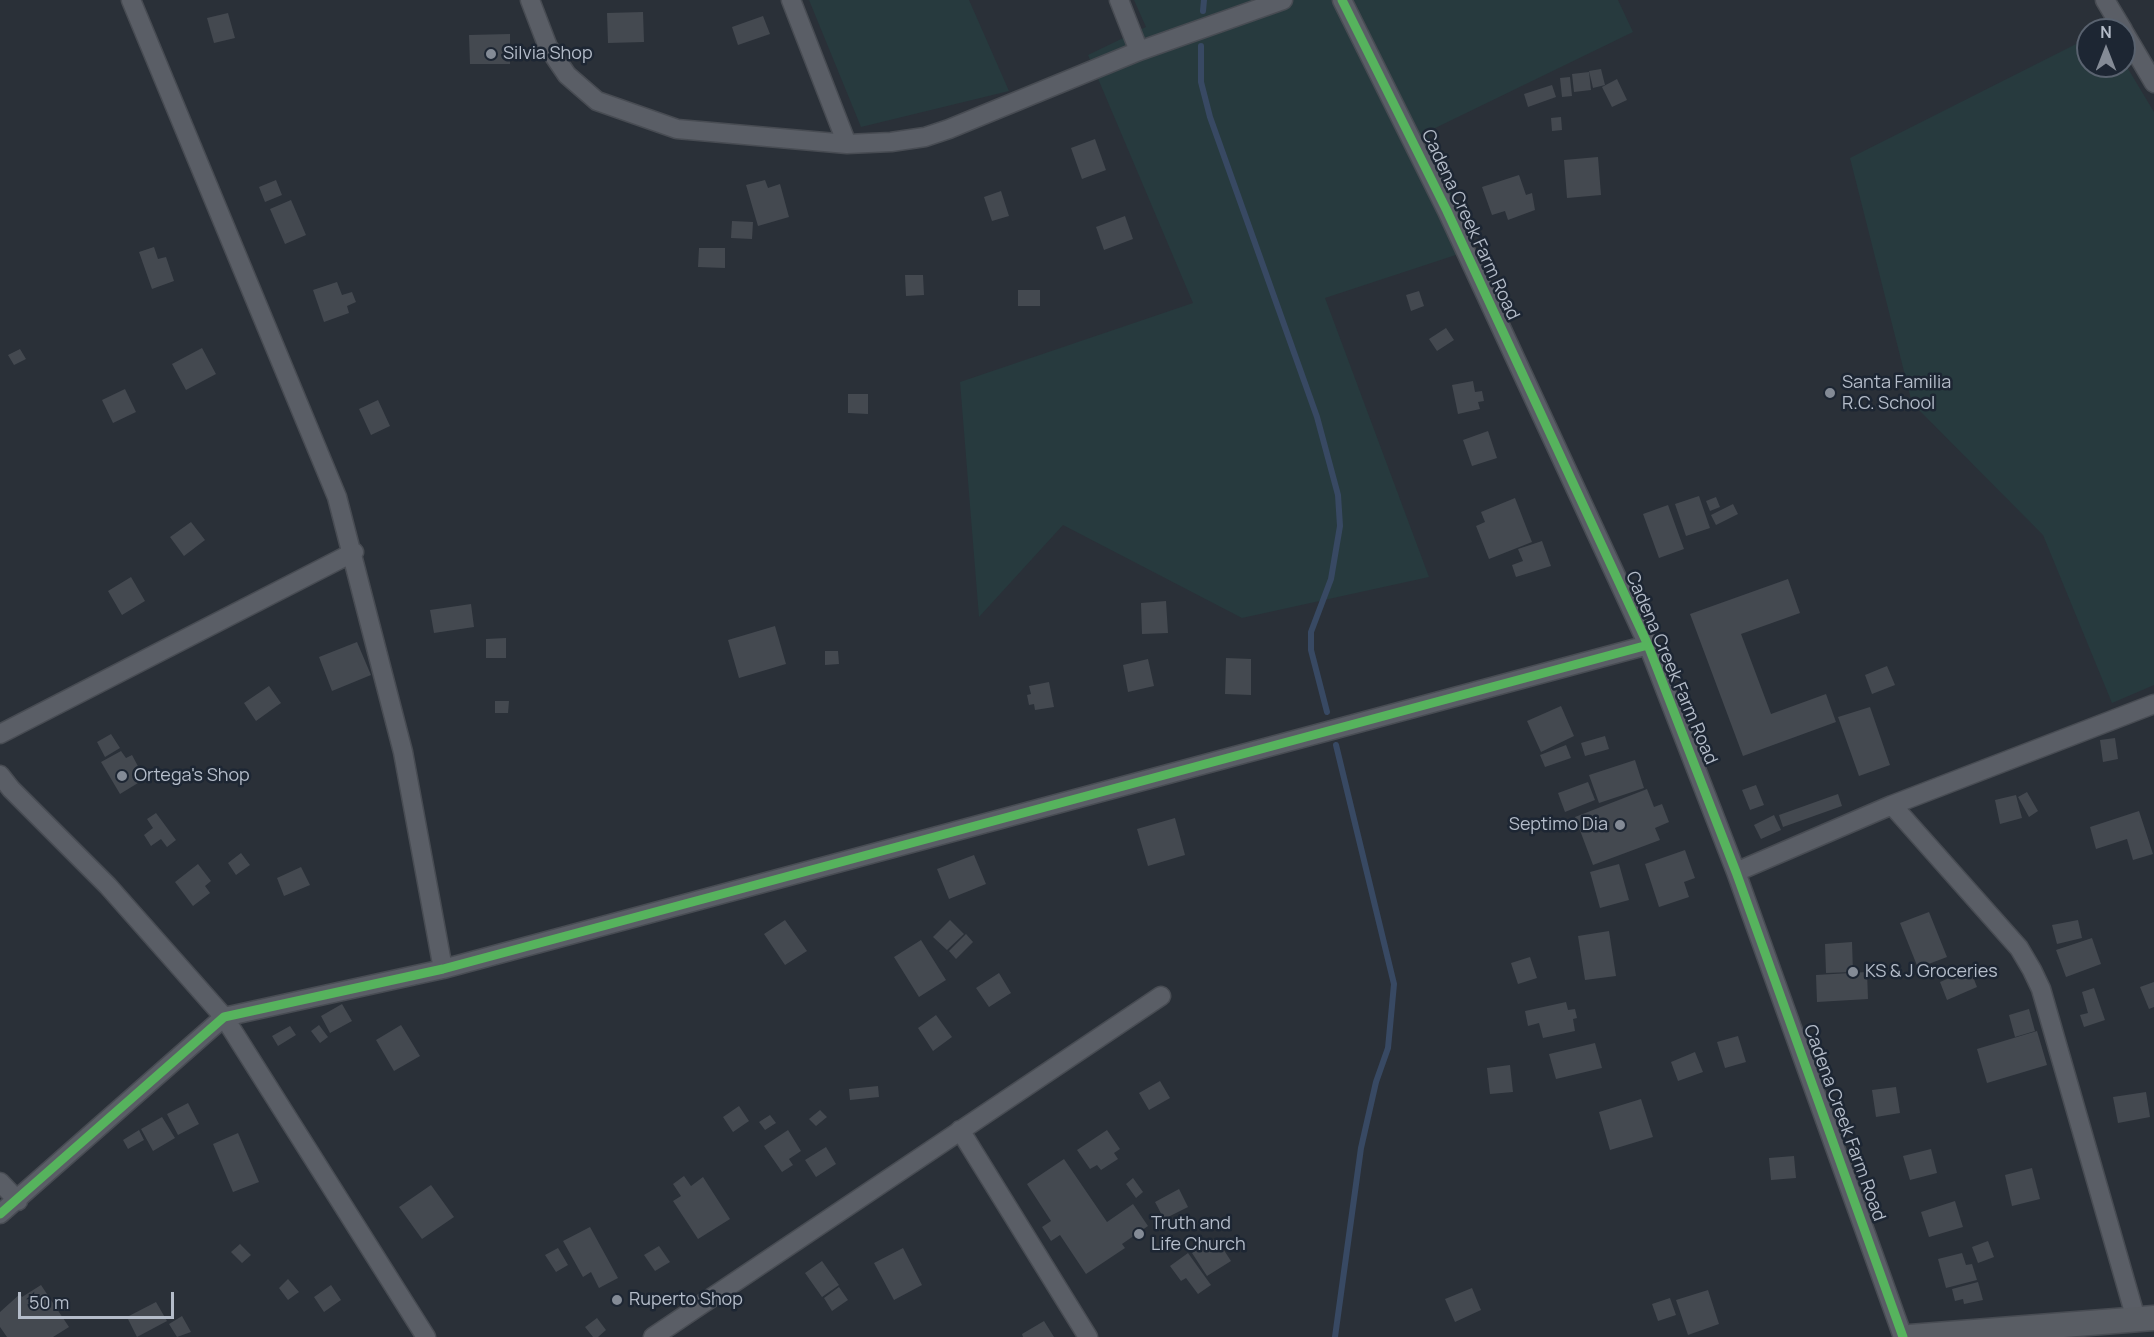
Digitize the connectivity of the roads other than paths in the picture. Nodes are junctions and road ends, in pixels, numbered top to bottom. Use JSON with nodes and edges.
{"nodes":[{"id":1,"x":131,"y":0,"type":"edge"},
{"id":2,"x":530,"y":0,"type":"edge"},
{"id":3,"x":791,"y":0,"type":"edge"},
{"id":4,"x":1119,"y":0,"type":"edge"},
{"id":5,"x":1283,"y":0,"type":"edge"},
{"id":6,"x":1342,"y":0,"type":"edge"},
{"id":7,"x":2105,"y":0,"type":"edge"},
{"id":8,"x":2115,"y":18,"type":"edge"},
{"id":9,"x":1139,"y":51,"type":"junction"},
{"id":10,"x":2136,"y":53,"type":"edge"},
{"id":11,"x":2154,"y":83,"type":"edge"},
{"id":12,"x":847,"y":144,"type":"junction"},
{"id":13,"x":354,"y":552,"type":"junction"},
{"id":14,"x":1648,"y":645,"type":"junction"},
{"id":15,"x":2154,"y":704,"type":"edge"},
{"id":16,"x":0,"y":734,"type":"edge"},
{"id":17,"x":0,"y":774,"type":"edge"},
{"id":18,"x":1892,"y":805,"type":"junction"},
{"id":19,"x":1736,"y":872,"type":"junction"},
{"id":20,"x":443,"y":969,"type":"junction"},
{"id":21,"x":1161,"y":996,"type":"dead end"},
{"id":22,"x":224,"y":1017,"type":"junction"},
{"id":23,"x":960,"y":1130,"type":"junction"},
{"id":24,"x":0,"y":1182,"type":"edge"},
{"id":25,"x":18,"y":1201,"type":"junction"},
{"id":26,"x":0,"y":1214,"type":"edge"},
{"id":27,"x":2145,"y":1319,"type":"edge"},
{"id":28,"x":2112,"y":1329,"type":"edge"},
{"id":29,"x":426,"y":1337,"type":"edge"},
{"id":30,"x":653,"y":1337,"type":"edge"},
{"id":31,"x":1088,"y":1337,"type":"edge"},
{"id":32,"x":1904,"y":1337,"type":"edge"},
{"id":33,"x":1910,"y":1337,"type":"edge"}],
"edges":[{"from":1,"to":13,"type":"street"},
{"from":2,"to":12,"type":"street"},
{"from":3,"to":12,"type":"street"},
{"from":4,"to":9,"type":"street"},
{"from":5,"to":9,"type":"street"},
{"from":6,"to":14,"type":"street","name":"Cadena Creek Farm Road"},
{"from":7,"to":8,"type":"street"},
{"from":9,"to":12,"type":"street"},
{"from":10,"to":11,"type":"street"},
{"from":13,"to":16,"type":"street"},
{"from":13,"to":20,"type":"street"},
{"from":14,"to":19,"type":"street","name":"Cadena Creek Farm Road"},
{"from":14,"to":20,"type":"street"},
{"from":15,"to":18,"type":"street"},
{"from":17,"to":22,"type":"street"},
{"from":18,"to":19,"type":"street"},
{"from":18,"to":27,"type":"street"},
{"from":19,"to":32,"type":"street","name":"Cadena Creek Farm Road"},
{"from":20,"to":22,"type":"street"},
{"from":21,"to":23,"type":"street"},
{"from":22,"to":25,"type":"street"},
{"from":22,"to":29,"type":"street"},
{"from":23,"to":30,"type":"street"},
{"from":23,"to":31,"type":"street"},
{"from":24,"to":25,"type":"street"},
{"from":25,"to":26,"type":"street"},
{"from":27,"to":28,"type":"main road"},
{"from":28,"to":33,"type":"main road"}]}
